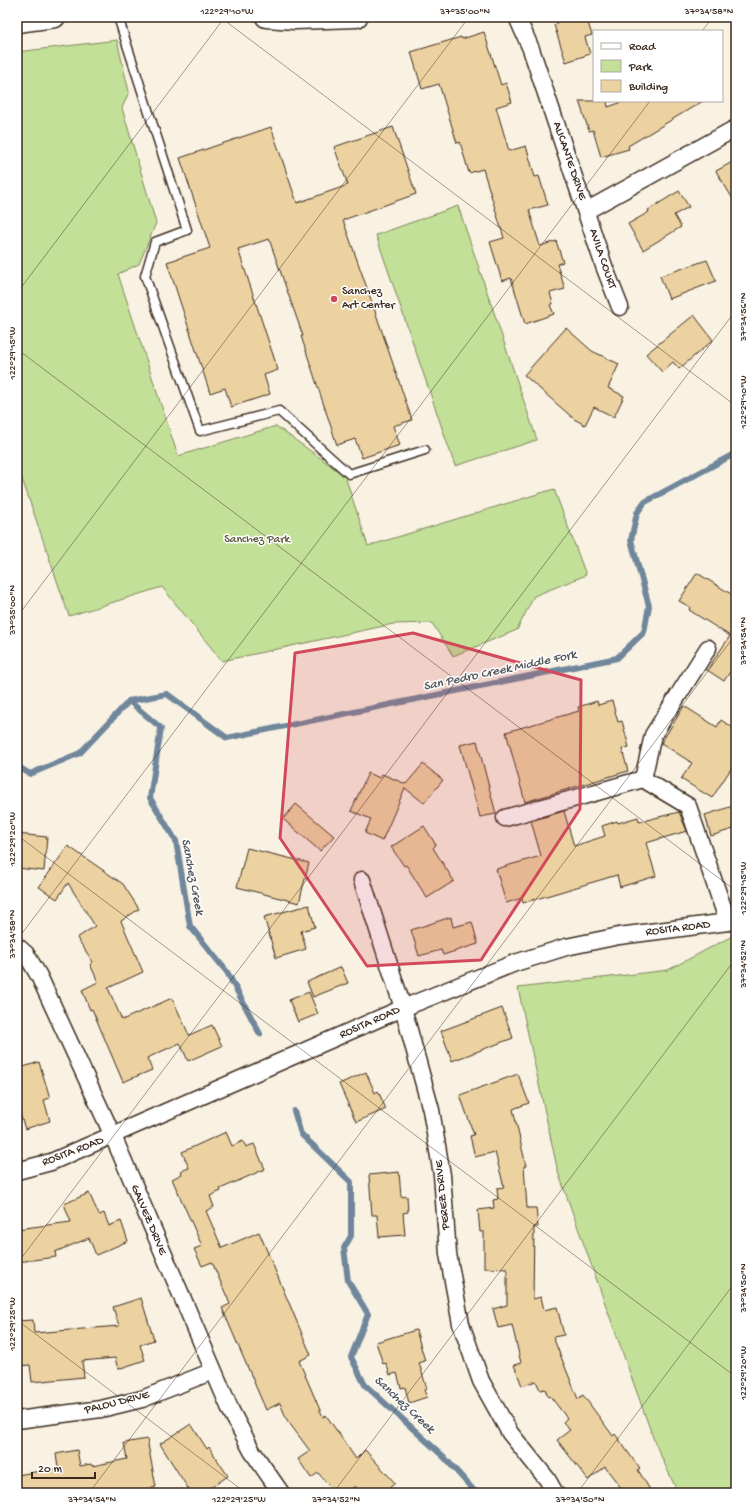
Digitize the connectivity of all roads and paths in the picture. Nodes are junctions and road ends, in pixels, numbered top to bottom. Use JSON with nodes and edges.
{"nodes":[{"id":1,"x":55,"y":17,"type":"edge"},
{"id":2,"x":118,"y":17,"type":"edge"},
{"id":3,"x":266,"y":17,"type":"edge"},
{"id":4,"x":357,"y":17,"type":"edge"},
{"id":5,"x":517,"y":17,"type":"edge"},
{"id":6,"x":17,"y":22,"type":"edge"},
{"id":7,"x":736,"y":128,"type":"edge"},
{"id":8,"x":586,"y":211,"type":"junction"},
{"id":9,"x":620,"y":307,"type":"dead end"},
{"id":10,"x":425,"y":450,"type":"dead end"},
{"id":11,"x":708,"y":648,"type":"dead end"},
{"id":12,"x":643,"y":779,"type":"junction"},
{"id":13,"x":505,"y":818,"type":"dead end"},
{"id":14,"x":362,"y":880,"type":"dead end"},
{"id":15,"x":732,"y":921,"type":"edge"},
{"id":16,"x":17,"y":946,"type":"edge"},
{"id":17,"x":403,"y":1008,"type":"junction"},
{"id":18,"x":113,"y":1136,"type":"junction"},
{"id":19,"x":17,"y":1171,"type":"edge"},
{"id":20,"x":213,"y":1371,"type":"junction"},
{"id":21,"x":17,"y":1420,"type":"edge"},
{"id":22,"x":281,"y":1493,"type":"edge"},
{"id":23,"x":555,"y":1493,"type":"edge"}],
"edges":[{"from":1,"to":6,"type":"street"},
{"from":2,"to":10,"type":"lane"},
{"from":3,"to":4,"type":"street"},
{"from":5,"to":8,"type":"street","name":"ALICANTE DRIVE"},
{"from":7,"to":8,"type":"street","name":"ALICANTE DRIVE"},
{"from":8,"to":9,"type":"street","name":"AVILA COURT"},
{"from":11,"to":12,"type":"street"},
{"from":12,"to":13,"type":"street"},
{"from":12,"to":15,"type":"street"},
{"from":14,"to":17,"type":"street","name":"PEREZ DRIVE"},
{"from":15,"to":17,"type":"street","name":"ROSITA ROAD"},
{"from":16,"to":18,"type":"street","name":"GALVEZ DRIVE"},
{"from":17,"to":18,"type":"street","name":"ROSITA ROAD"},
{"from":17,"to":23,"type":"street","name":"PEREZ DRIVE"},
{"from":18,"to":19,"type":"street","name":"ROSITA ROAD"},
{"from":18,"to":20,"type":"street","name":"GALVEZ DRIVE"},
{"from":20,"to":21,"type":"street","name":"PALOU DRIVE"},
{"from":20,"to":22,"type":"street","name":"GALVEZ DRIVE"}]}
